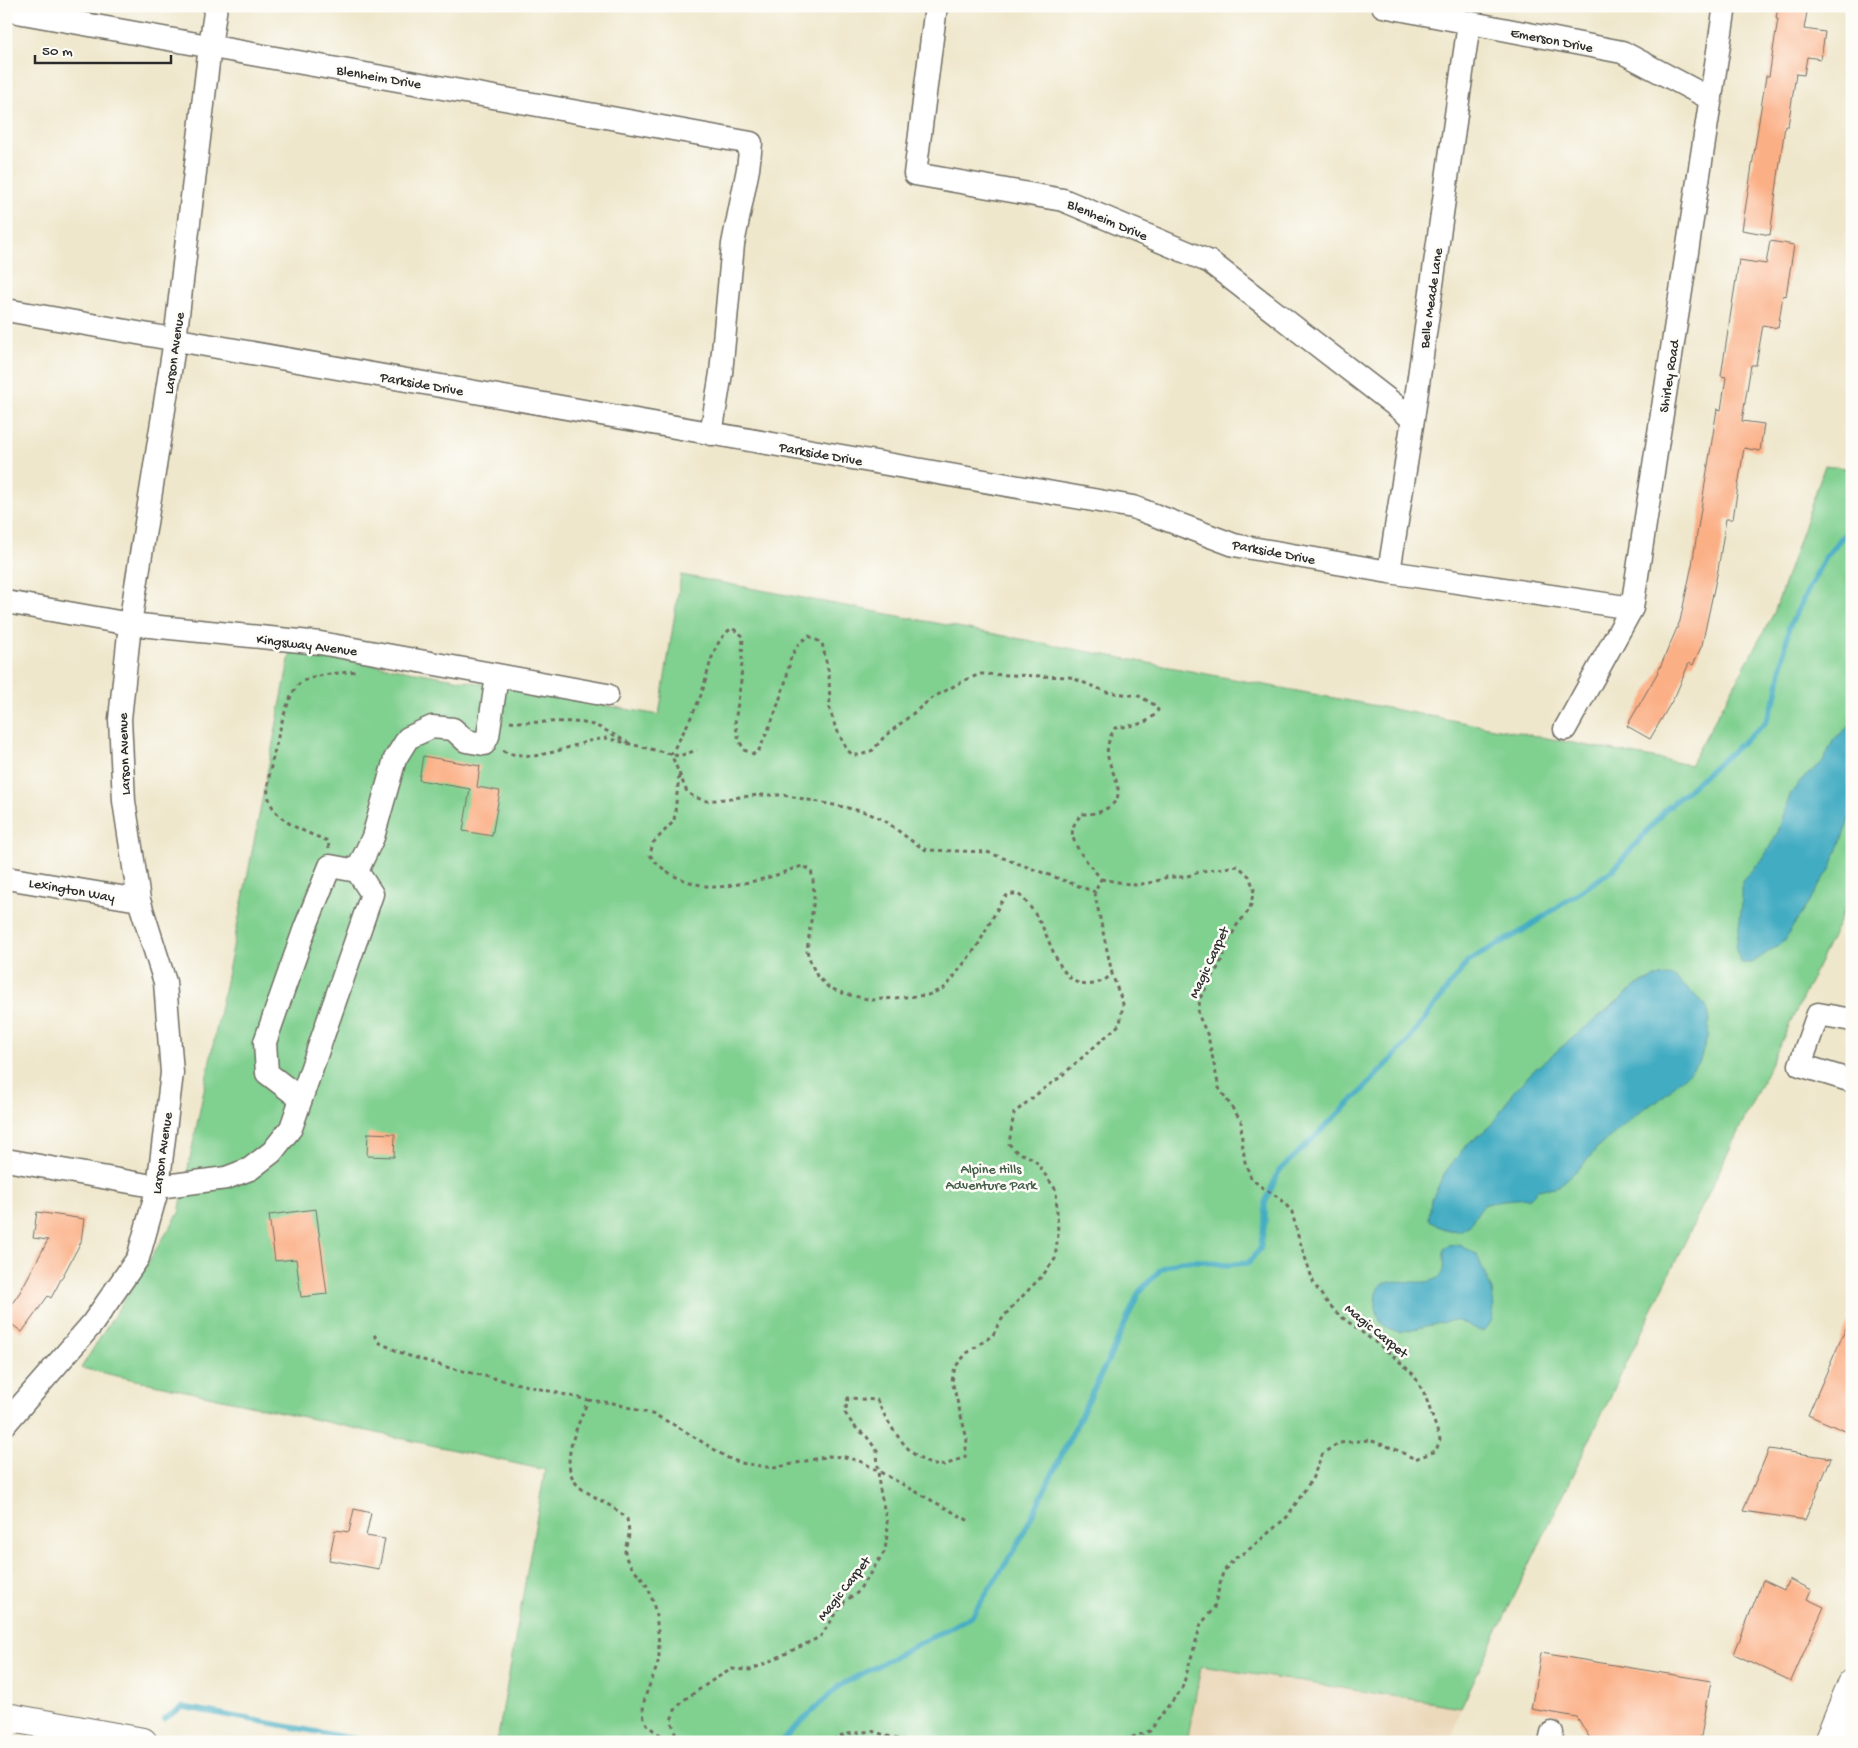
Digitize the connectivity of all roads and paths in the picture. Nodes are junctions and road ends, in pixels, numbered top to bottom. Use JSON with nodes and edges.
{"nodes":[{"id":1,"x":216,"y":6,"type":"edge"},
{"id":2,"x":936,"y":6,"type":"edge"},
{"id":3,"x":1383,"y":6,"type":"edge"},
{"id":4,"x":1725,"y":6,"type":"edge"},
{"id":5,"x":6,"y":10,"type":"edge"},
{"id":6,"x":1470,"y":23,"type":"junction"},
{"id":7,"x":210,"y":46,"type":"junction"},
{"id":8,"x":1711,"y":99,"type":"junction"},
{"id":9,"x":6,"y":310,"type":"edge"},
{"id":10,"x":175,"y":340,"type":"junction"},
{"id":11,"x":1413,"y":419,"type":"junction"},
{"id":12,"x":711,"y":434,"type":"junction"},
{"id":13,"x":1389,"y":572,"type":"junction"},
{"id":14,"x":6,"y":602,"type":"edge"},
{"id":15,"x":1632,"y":608,"type":"junction"},
{"id":16,"x":130,"y":624,"type":"junction"},
{"id":17,"x":497,"y":676,"type":"junction"},
{"id":18,"x":607,"y":695,"type":"dead end"},
{"id":19,"x":1565,"y":730,"type":"dead end"},
{"id":20,"x":484,"y":744,"type":"junction"},
{"id":21,"x":697,"y":750,"type":"dead end"},
{"id":22,"x":671,"y":754,"type":"junction"},
{"id":23,"x":679,"y":776,"type":"junction"},
{"id":24,"x":357,"y":871,"type":"junction"},
{"id":25,"x":6,"y":878,"type":"edge"},
{"id":26,"x":1101,"y":879,"type":"junction"},
{"id":27,"x":1095,"y":892,"type":"junction"},
{"id":28,"x":139,"y":900,"type":"junction"},
{"id":29,"x":1112,"y":973,"type":"junction"},
{"id":30,"x":1852,"y":1020,"type":"edge"},
{"id":31,"x":1852,"y":1080,"type":"edge"},
{"id":32,"x":301,"y":1100,"type":"junction"},
{"id":33,"x":6,"y":1160,"type":"edge"},
{"id":34,"x":158,"y":1188,"type":"junction"},
{"id":35,"x":374,"y":1335,"type":"dead end"},
{"id":36,"x":588,"y":1400,"type":"junction"},
{"id":37,"x":6,"y":1422,"type":"edge"},
{"id":38,"x":877,"y":1470,"type":"junction"},
{"id":39,"x":971,"y":1522,"type":"dead end"},
{"id":40,"x":1852,"y":1683,"type":"edge"},
{"id":41,"x":6,"y":1717,"type":"edge"},
{"id":42,"x":143,"y":1742,"type":"edge"},
{"id":43,"x":678,"y":1742,"type":"edge"},
{"id":44,"x":824,"y":1742,"type":"edge"},
{"id":45,"x":906,"y":1742,"type":"edge"},
{"id":46,"x":1118,"y":1742,"type":"edge"},
{"id":47,"x":1828,"y":1742,"type":"edge"}],
"edges":[{"from":1,"to":7,"type":"street","name":"Larson Avenue"},
{"from":2,"to":11,"type":"street","name":"Blenheim Drive"},
{"from":3,"to":6,"type":"street","name":"Emerson Drive"},
{"from":4,"to":8,"type":"street","name":"Shirley Road"},
{"from":5,"to":7,"type":"street","name":"Blenheim Drive"},
{"from":6,"to":8,"type":"street","name":"Emerson Drive"},
{"from":6,"to":11,"type":"street","name":"Belle Meade Lane"},
{"from":7,"to":10,"type":"street","name":"Larson Avenue"},
{"from":7,"to":12,"type":"street","name":"Blenheim Drive"},
{"from":8,"to":15,"type":"street","name":"Shirley Road"},
{"from":9,"to":10,"type":"street","name":"Parkside Drive"},
{"from":10,"to":12,"type":"street","name":"Parkside Drive"},
{"from":10,"to":16,"type":"street","name":"Larson Avenue"},
{"from":11,"to":13,"type":"street","name":"Belle Meade Lane"},
{"from":12,"to":13,"type":"street","name":"Parkside Drive"},
{"from":13,"to":15,"type":"street","name":"Parkside Drive"},
{"from":14,"to":16,"type":"street","name":"Kingsway Avenue"},
{"from":15,"to":19,"type":"street","name":"Shirley Road"},
{"from":16,"to":17,"type":"street","name":"Kingsway Avenue"},
{"from":16,"to":28,"type":"street","name":"Larson Avenue"},
{"from":17,"to":18,"type":"street","name":"Kingsway Avenue"},
{"from":17,"to":20,"type":"street"},
{"from":20,"to":22,"type":"path"},
{"from":20,"to":24,"type":"street"},
{"from":21,"to":22,"type":"path"},
{"from":22,"to":23,"type":"path"},
{"from":22,"to":26,"type":"path"},
{"from":23,"to":27,"type":"path"},
{"from":23,"to":29,"type":"path"},
{"from":24,"to":32,"type":"street"},
{"from":24,"to":32,"type":"street"},
{"from":25,"to":28,"type":"street","name":"Lexington Way"},
{"from":26,"to":27,"type":"path"},
{"from":26,"to":46,"type":"path","name":"Magic Carpet"},
{"from":27,"to":29,"type":"path"},
{"from":28,"to":34,"type":"street","name":"Larson Avenue"},
{"from":29,"to":38,"type":"path","name":"Magic Carpet"},
{"from":30,"to":31,"type":"street"},
{"from":32,"to":34,"type":"street"},
{"from":33,"to":34,"type":"street"},
{"from":34,"to":37,"type":"street","name":"Larson Avenue"},
{"from":35,"to":36,"type":"path"},
{"from":36,"to":38,"type":"path"},
{"from":36,"to":43,"type":"path"},
{"from":38,"to":39,"type":"path"},
{"from":38,"to":43,"type":"path","name":"Magic Carpet"},
{"from":40,"to":47,"type":"main road"},
{"from":41,"to":42,"type":"main road"},
{"from":44,"to":45,"type":"path"}]}
